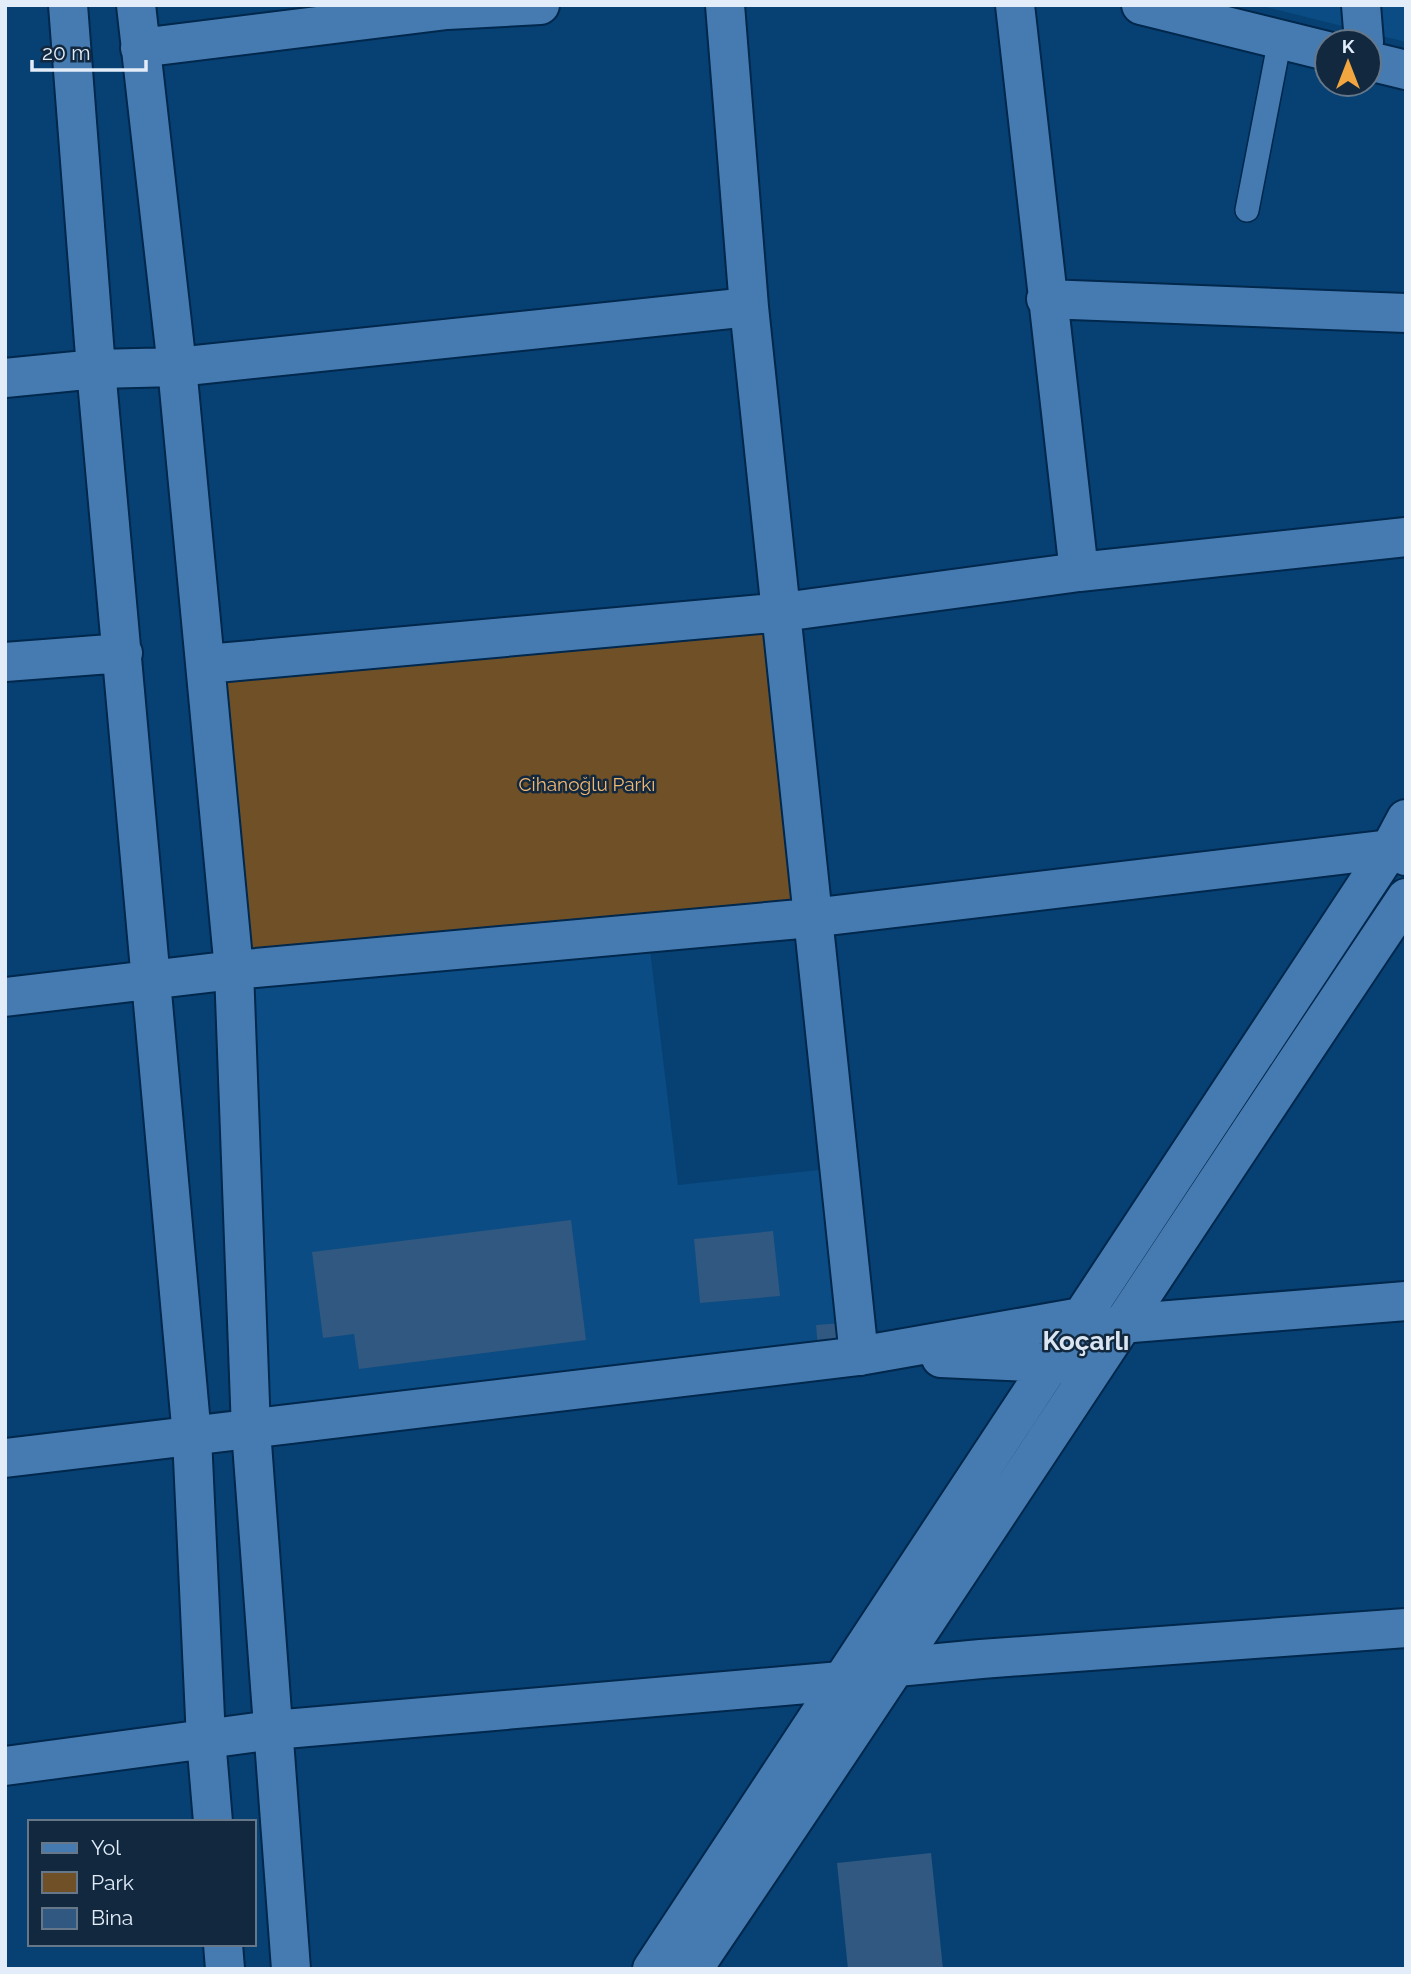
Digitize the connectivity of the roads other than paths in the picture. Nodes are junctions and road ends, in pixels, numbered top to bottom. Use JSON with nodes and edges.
{"nodes":[{"id":1,"x":68,"y":5,"type":"edge"},
{"id":2,"x":136,"y":5,"type":"edge"},
{"id":3,"x":540,"y":5,"type":"edge"},
{"id":4,"x":725,"y":5,"type":"edge"},
{"id":5,"x":1015,"y":5,"type":"edge"},
{"id":6,"x":1361,"y":5,"type":"edge"},
{"id":7,"x":1146,"y":6,"type":"edge"},
{"id":8,"x":446,"y":7,"type":"edge"},
{"id":9,"x":1363,"y":28,"type":"edge"},
{"id":10,"x":1280,"y":39,"type":"junction"},
{"id":11,"x":1313,"y":47,"type":"edge"},
{"id":12,"x":140,"y":48,"type":"junction"},
{"id":13,"x":1383,"y":64,"type":"edge"},
{"id":14,"x":1406,"y":70,"type":"edge"},
{"id":15,"x":1247,"y":210,"type":"dead end"},
{"id":16,"x":1046,"y":299,"type":"junction"},
{"id":17,"x":749,"y":307,"type":"junction"},
{"id":18,"x":1406,"y":313,"type":"edge"},
{"id":19,"x":177,"y":367,"type":"junction"},
{"id":20,"x":96,"y":369,"type":"junction"},
{"id":21,"x":5,"y":378,"type":"edge"},
{"id":22,"x":1406,"y":537,"type":"edge"},
{"id":23,"x":1079,"y":572,"type":"junction"},
{"id":24,"x":783,"y":611,"type":"junction"},
{"id":25,"x":122,"y":653,"type":"junction"},
{"id":26,"x":5,"y":662,"type":"edge"},
{"id":27,"x":206,"y":664,"type":"junction"},
{"id":28,"x":1401,"y":842,"type":"edge"},
{"id":29,"x":1406,"y":898,"type":"edge"},
{"id":30,"x":811,"y":918,"type":"junction"},
{"id":31,"x":234,"y":970,"type":"junction"},
{"id":32,"x":153,"y":981,"type":"junction"},
{"id":33,"x":5,"y":997,"type":"edge"},
{"id":34,"x":1406,"y":1301,"type":"edge"},
{"id":35,"x":1081,"y":1317,"type":"junction"},
{"id":36,"x":1120,"y":1324,"type":"junction"},
{"id":37,"x":859,"y":1356,"type":"junction"},
{"id":38,"x":1050,"y":1362,"type":"junction"},
{"id":39,"x":1093,"y":1367,"type":"junction"},
{"id":40,"x":251,"y":1430,"type":"junction"},
{"id":41,"x":192,"y":1437,"type":"junction"},
{"id":42,"x":5,"y":1458,"type":"edge"},
{"id":43,"x":1406,"y":1628,"type":"edge"},
{"id":44,"x":897,"y":1667,"type":"junction"},
{"id":45,"x":841,"y":1681,"type":"junction"},
{"id":46,"x":273,"y":1730,"type":"junction"},
{"id":47,"x":206,"y":1739,"type":"junction"},
{"id":48,"x":5,"y":1766,"type":"edge"},
{"id":49,"x":213,"y":1820,"type":"edge"},
{"id":50,"x":223,"y":1946,"type":"edge"},
{"id":51,"x":225,"y":1969,"type":"edge"},
{"id":52,"x":291,"y":1969,"type":"edge"},
{"id":53,"x":652,"y":1969,"type":"edge"},
{"id":54,"x":693,"y":1969,"type":"edge"}],
"edges":[{"from":1,"to":20,"type":"street"},
{"from":2,"to":12,"type":"street"},
{"from":3,"to":8,"type":"street"},
{"from":4,"to":17,"type":"street"},
{"from":5,"to":16,"type":"street"},
{"from":6,"to":9,"type":"street"},
{"from":7,"to":10,"type":"street"},
{"from":8,"to":12,"type":"street"},
{"from":10,"to":11,"type":"street"},
{"from":10,"to":15,"type":"lane"},
{"from":12,"to":19,"type":"street"},
{"from":13,"to":14,"type":"street"},
{"from":16,"to":18,"type":"street"},
{"from":16,"to":23,"type":"street"},
{"from":17,"to":19,"type":"street"},
{"from":17,"to":24,"type":"street"},
{"from":19,"to":20,"type":"street"},
{"from":19,"to":27,"type":"street"},
{"from":20,"to":21,"type":"street"},
{"from":20,"to":25,"type":"street"},
{"from":22,"to":23,"type":"street"},
{"from":23,"to":24,"type":"street"},
{"from":24,"to":27,"type":"street"},
{"from":24,"to":30,"type":"street"},
{"from":25,"to":26,"type":"street"},
{"from":25,"to":32,"type":"street"},
{"from":27,"to":31,"type":"street"},
{"from":28,"to":30,"type":"street"},
{"from":28,"to":35,"type":"street"},
{"from":29,"to":36,"type":"street"},
{"from":30,"to":31,"type":"street"},
{"from":30,"to":37,"type":"street"},
{"from":31,"to":32,"type":"street"},
{"from":31,"to":40,"type":"street"},
{"from":32,"to":33,"type":"street"},
{"from":32,"to":41,"type":"street"},
{"from":34,"to":36,"type":"street"},
{"from":35,"to":36,"type":"street"},
{"from":35,"to":37,"type":"street"},
{"from":35,"to":38,"type":"street"},
{"from":36,"to":39,"type":"street"},
{"from":37,"to":38,"type":"street"},
{"from":37,"to":40,"type":"street"},
{"from":38,"to":39,"type":"street"},
{"from":38,"to":45,"type":"street"},
{"from":39,"to":44,"type":"street"},
{"from":40,"to":41,"type":"street"},
{"from":40,"to":46,"type":"street"},
{"from":41,"to":42,"type":"street"},
{"from":41,"to":47,"type":"street"},
{"from":43,"to":44,"type":"street"},
{"from":44,"to":45,"type":"street"},
{"from":44,"to":54,"type":"street"},
{"from":45,"to":46,"type":"street"},
{"from":45,"to":53,"type":"street"},
{"from":46,"to":47,"type":"street"},
{"from":46,"to":52,"type":"street"},
{"from":47,"to":48,"type":"street"},
{"from":47,"to":49,"type":"street"},
{"from":50,"to":51,"type":"street"}]}
